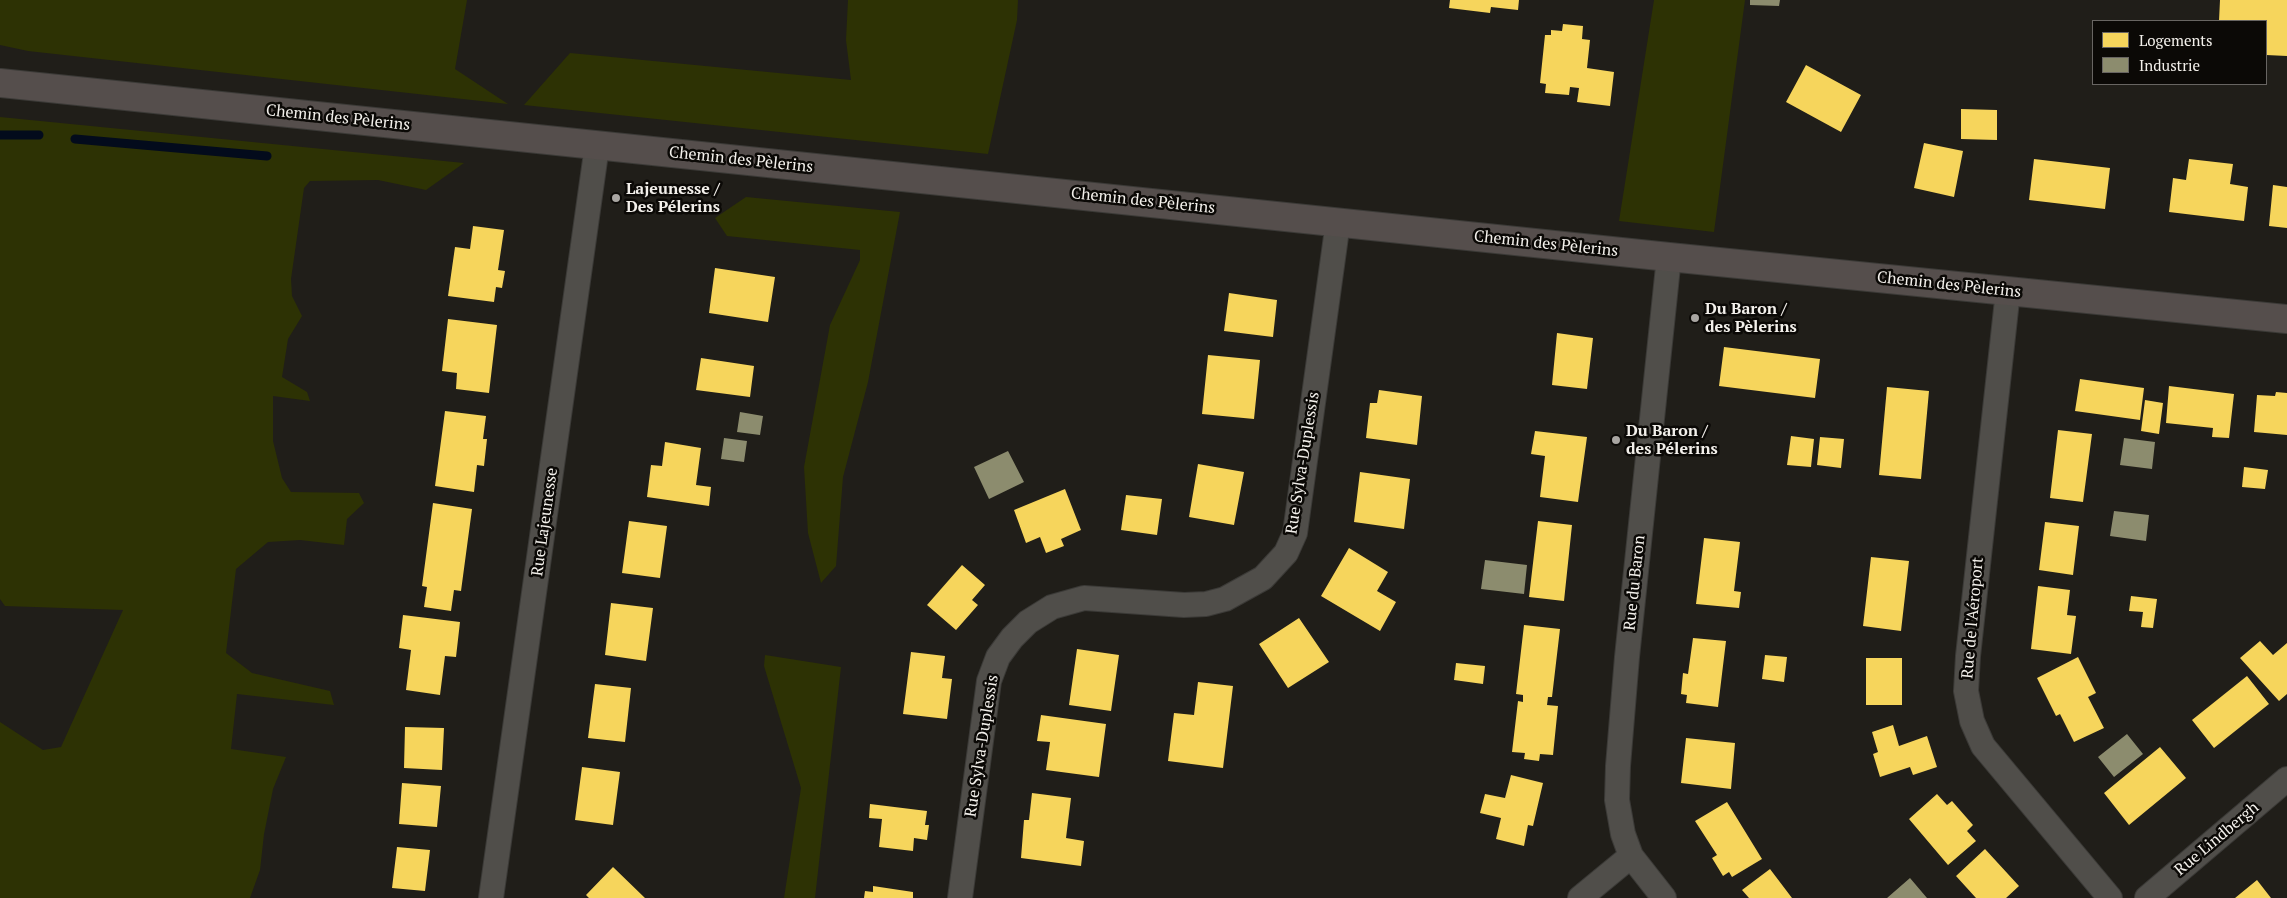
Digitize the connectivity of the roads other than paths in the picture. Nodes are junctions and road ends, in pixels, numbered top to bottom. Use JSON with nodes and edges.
{"nodes":[{"id":1,"x":0,"y":83,"type":"edge"},
{"id":2,"x":597,"y":146,"type":"junction"},
{"id":3,"x":1338,"y":222,"type":"junction"},
{"id":4,"x":1669,"y":257,"type":"junction"},
{"id":5,"x":2008,"y":291,"type":"junction"},
{"id":6,"x":2287,"y":319,"type":"edge"},
{"id":7,"x":2287,"y":779,"type":"edge"},
{"id":8,"x":1631,"y":856,"type":"junction"},
{"id":9,"x":491,"y":898,"type":"edge"},
{"id":10,"x":960,"y":898,"type":"edge"},
{"id":11,"x":1580,"y":898,"type":"edge"},
{"id":12,"x":1664,"y":898,"type":"edge"},
{"id":13,"x":2110,"y":898,"type":"edge"},
{"id":14,"x":2147,"y":898,"type":"edge"}],
"edges":[{"from":1,"to":2,"type":"street","name":"Chemin des Pèlerins"},
{"from":2,"to":3,"type":"street","name":"Chemin des Pèlerins"},
{"from":2,"to":9,"type":"street","name":"Rue Lajeunesse"},
{"from":3,"to":4,"type":"street","name":"Chemin des Pèlerins"},
{"from":3,"to":10,"type":"street","name":"Rue Sylva-Duplessis"},
{"from":4,"to":5,"type":"street","name":"Chemin des Pèlerins"},
{"from":4,"to":8,"type":"street","name":"Rue du Baron"},
{"from":5,"to":6,"type":"street","name":"Chemin des Pèlerins"},
{"from":5,"to":13,"type":"street","name":"Rue de l'Aéroport"},
{"from":7,"to":14,"type":"street","name":"Rue Lindbergh"},
{"from":8,"to":11,"type":"street"},
{"from":8,"to":12,"type":"street","name":"Rue du Baron"}]}
